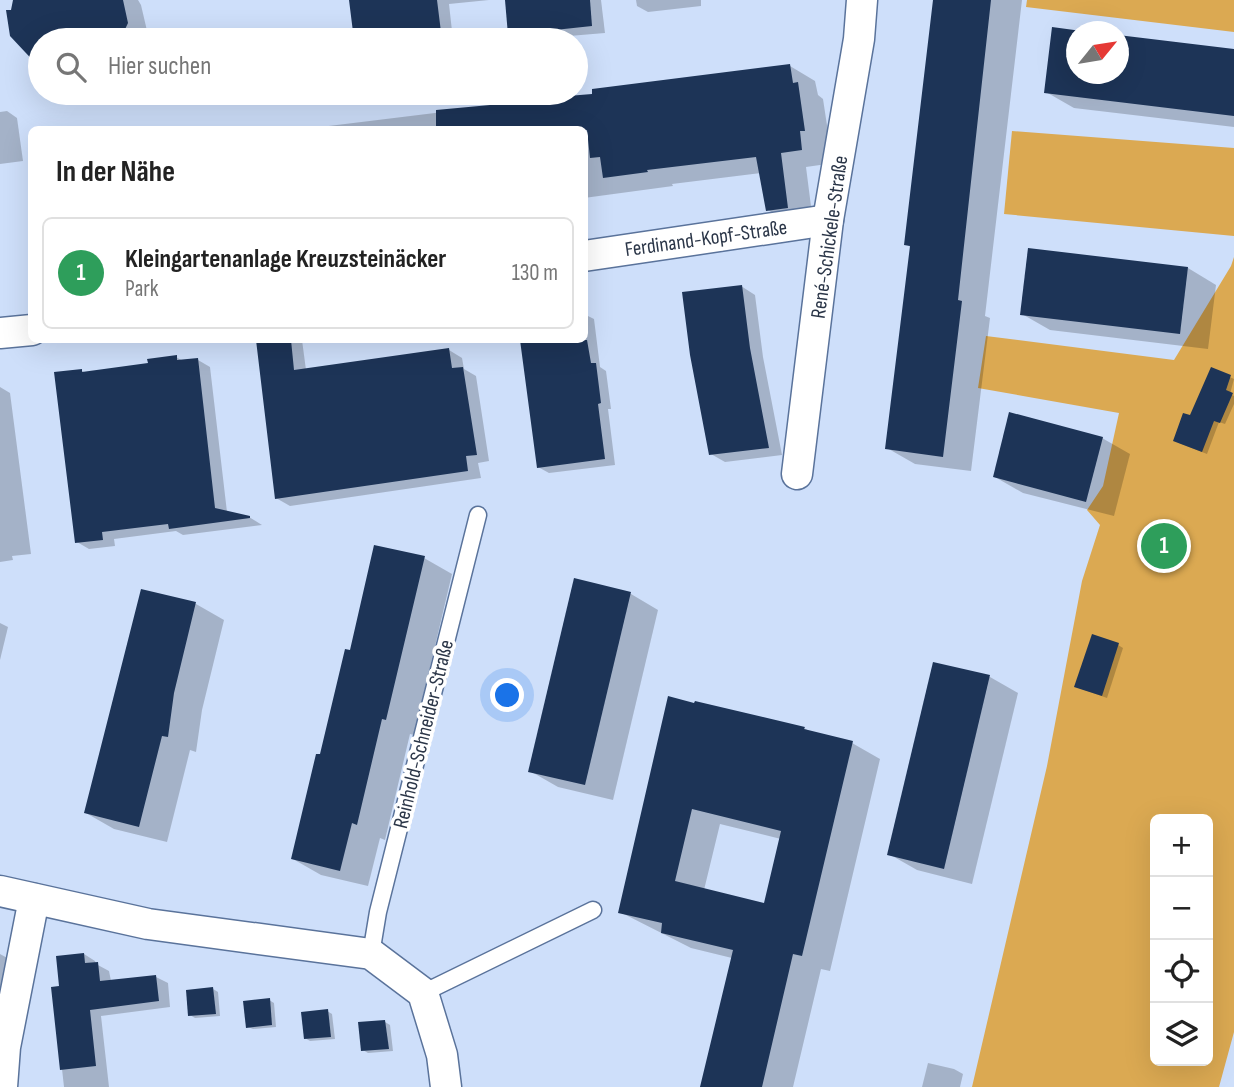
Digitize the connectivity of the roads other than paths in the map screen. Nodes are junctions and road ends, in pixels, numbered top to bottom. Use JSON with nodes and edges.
{"nodes":[{"id":1,"x":862,"y":0,"type":"edge"},
{"id":2,"x":828,"y":220,"type":"junction"},
{"id":3,"x":588,"y":255,"type":"edge"},
{"id":4,"x":28,"y":330,"type":"edge"},
{"id":5,"x":0,"y":333,"type":"edge"},
{"id":6,"x":797,"y":474,"type":"dead end"},
{"id":7,"x":478,"y":515,"type":"dead end"},
{"id":8,"x":0,"y":891,"type":"edge"},
{"id":9,"x":34,"y":899,"type":"junction"},
{"id":10,"x":593,"y":910,"type":"dead end"},
{"id":11,"x":371,"y":954,"type":"junction"},
{"id":12,"x":423,"y":993,"type":"junction"},
{"id":13,"x":2,"y":1087,"type":"edge"},
{"id":14,"x":446,"y":1087,"type":"edge"}],
"edges":[{"from":1,"to":2,"type":"street","name":"René-Schickele-Straße"},
{"from":2,"to":3,"type":"street","name":"Ferdinand-Kopf-Straße"},
{"from":2,"to":6,"type":"street","name":"René-Schickele-Straße"},
{"from":4,"to":5,"type":"street"},
{"from":7,"to":11,"type":"lane","name":"Reinhold-Schneider-Straße"},
{"from":8,"to":9,"type":"street"},
{"from":9,"to":11,"type":"street"},
{"from":9,"to":13,"type":"street"},
{"from":10,"to":12,"type":"lane"},
{"from":11,"to":12,"type":"street"},
{"from":12,"to":14,"type":"street"}]}
